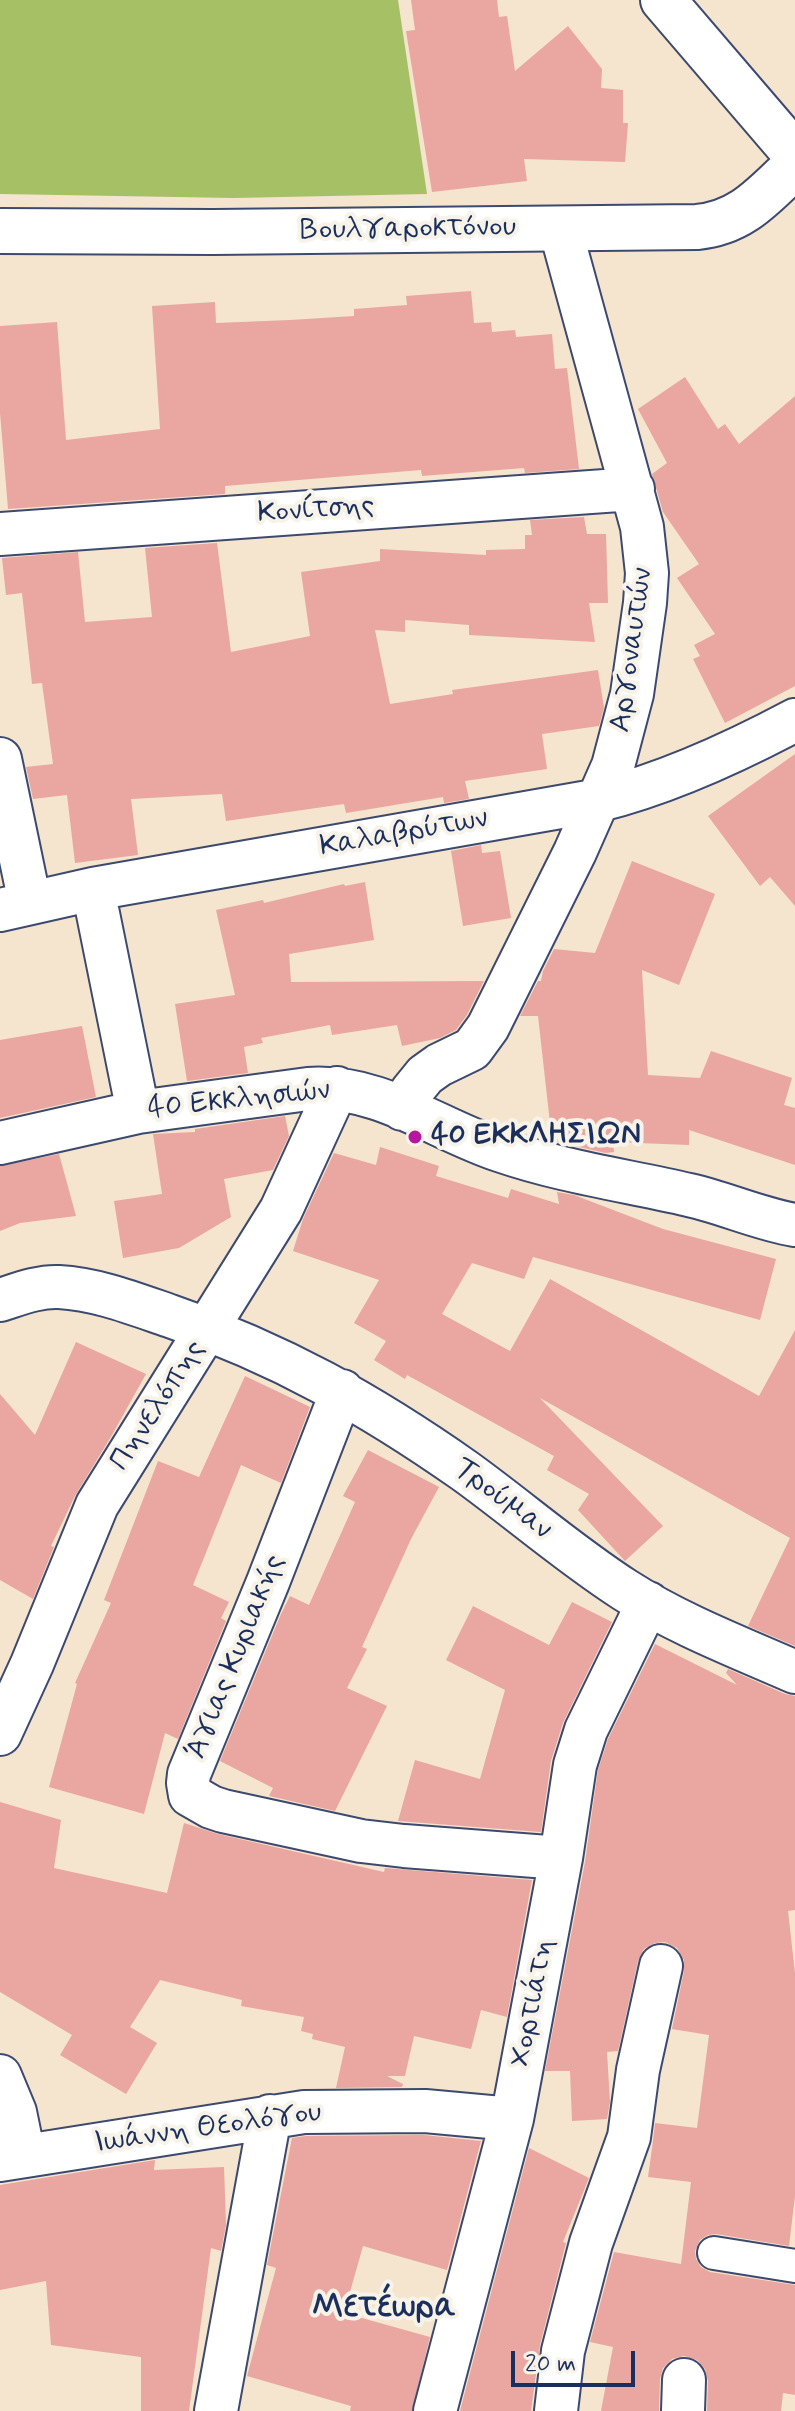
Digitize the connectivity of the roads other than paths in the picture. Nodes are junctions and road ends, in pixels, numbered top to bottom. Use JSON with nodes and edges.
{"nodes":[{"id":1,"x":663,"y":0,"type":"edge"},
{"id":2,"x":795,"y":154,"type":"edge"},
{"id":3,"x":795,"y":166,"type":"edge"},
{"id":4,"x":560,"y":228,"type":"junction"},
{"id":5,"x":0,"y":231,"type":"edge"},
{"id":6,"x":633,"y":489,"type":"junction"},
{"id":7,"x":0,"y":534,"type":"edge"},
{"id":8,"x":795,"y":720,"type":"edge"},
{"id":9,"x":0,"y":759,"type":"edge"},
{"id":10,"x":600,"y":800,"type":"junction"},
{"id":11,"x":93,"y":889,"type":"junction"},
{"id":12,"x":15,"y":906,"type":"edge"},
{"id":13,"x":337,"y":1088,"type":"junction"},
{"id":14,"x":402,"y":1109,"type":"junction"},
{"id":15,"x":138,"y":1112,"type":"junction"},
{"id":16,"x":0,"y":1143,"type":"edge"},
{"id":17,"x":795,"y":1225,"type":"edge"},
{"id":18,"x":0,"y":1300,"type":"edge"},
{"id":19,"x":208,"y":1329,"type":"junction"},
{"id":20,"x":342,"y":1391,"type":"junction"},
{"id":21,"x":648,"y":1603,"type":"junction"},
{"id":22,"x":795,"y":1672,"type":"edge"},
{"id":23,"x":0,"y":1734,"type":"edge"},
{"id":24,"x":561,"y":1858,"type":"junction"},
{"id":25,"x":661,"y":1966,"type":"dead end"},
{"id":26,"x":0,"y":2076,"type":"edge"},
{"id":27,"x":270,"y":2116,"type":"junction"},
{"id":28,"x":512,"y":2119,"type":"junction"},
{"id":29,"x":12,"y":2158,"type":"edge"},
{"id":30,"x":714,"y":2253,"type":"dead end"},
{"id":31,"x":795,"y":2266,"type":"edge"},
{"id":32,"x":216,"y":2411,"type":"edge"},
{"id":33,"x":435,"y":2411,"type":"edge"},
{"id":34,"x":556,"y":2411,"type":"edge"}],
"edges":[{"from":1,"to":2,"type":"street"},
{"from":3,"to":4,"type":"street","name":"Βουλγαροκτόνου"},
{"from":4,"to":5,"type":"street","name":"Βουλγαροκτόνου"},
{"from":4,"to":6,"type":"street","name":"Αργοναυτών"},
{"from":6,"to":7,"type":"street","name":"Κονίτσης"},
{"from":6,"to":10,"type":"street","name":"Αργοναυτών"},
{"from":8,"to":10,"type":"street","name":"Καλαβρύτων"},
{"from":9,"to":12,"type":"street"},
{"from":10,"to":11,"type":"street","name":"Καλαβρύτων"},
{"from":10,"to":14,"type":"street","name":"Αργοναυτών"},
{"from":11,"to":12,"type":"street","name":"Καλαβρύτων"},
{"from":11,"to":15,"type":"street"},
{"from":13,"to":14,"type":"street","name":"40 Εκκλησιών"},
{"from":13,"to":15,"type":"street","name":"40 Εκκλησιών"},
{"from":13,"to":19,"type":"street","name":"Πηνελόπης"},
{"from":14,"to":17,"type":"street","name":"40 Εκκλησιών"},
{"from":15,"to":16,"type":"street","name":"40 Εκκλησιών"},
{"from":18,"to":19,"type":"street","name":"Τρούμαν"},
{"from":19,"to":20,"type":"street","name":"Τρούμαν"},
{"from":19,"to":23,"type":"street","name":"Πηνελόπης"},
{"from":20,"to":21,"type":"street","name":"Τρούμαν"},
{"from":20,"to":24,"type":"street","name":"Άγιας Κυριακής"},
{"from":21,"to":22,"type":"street","name":"Τρούμαν"},
{"from":21,"to":24,"type":"street","name":"Χορτιάτη"},
{"from":24,"to":28,"type":"street","name":"Χορτιάτη"},
{"from":25,"to":34,"type":"street"},
{"from":26,"to":29,"type":"street"},
{"from":27,"to":28,"type":"street","name":"Ιωάννη Θεολόγου"},
{"from":27,"to":29,"type":"street","name":"Ιωάννη Θεολόγου"},
{"from":27,"to":32,"type":"street"},
{"from":28,"to":33,"type":"street","name":"Χορτιάτη"},
{"from":30,"to":31,"type":"street"}]}
